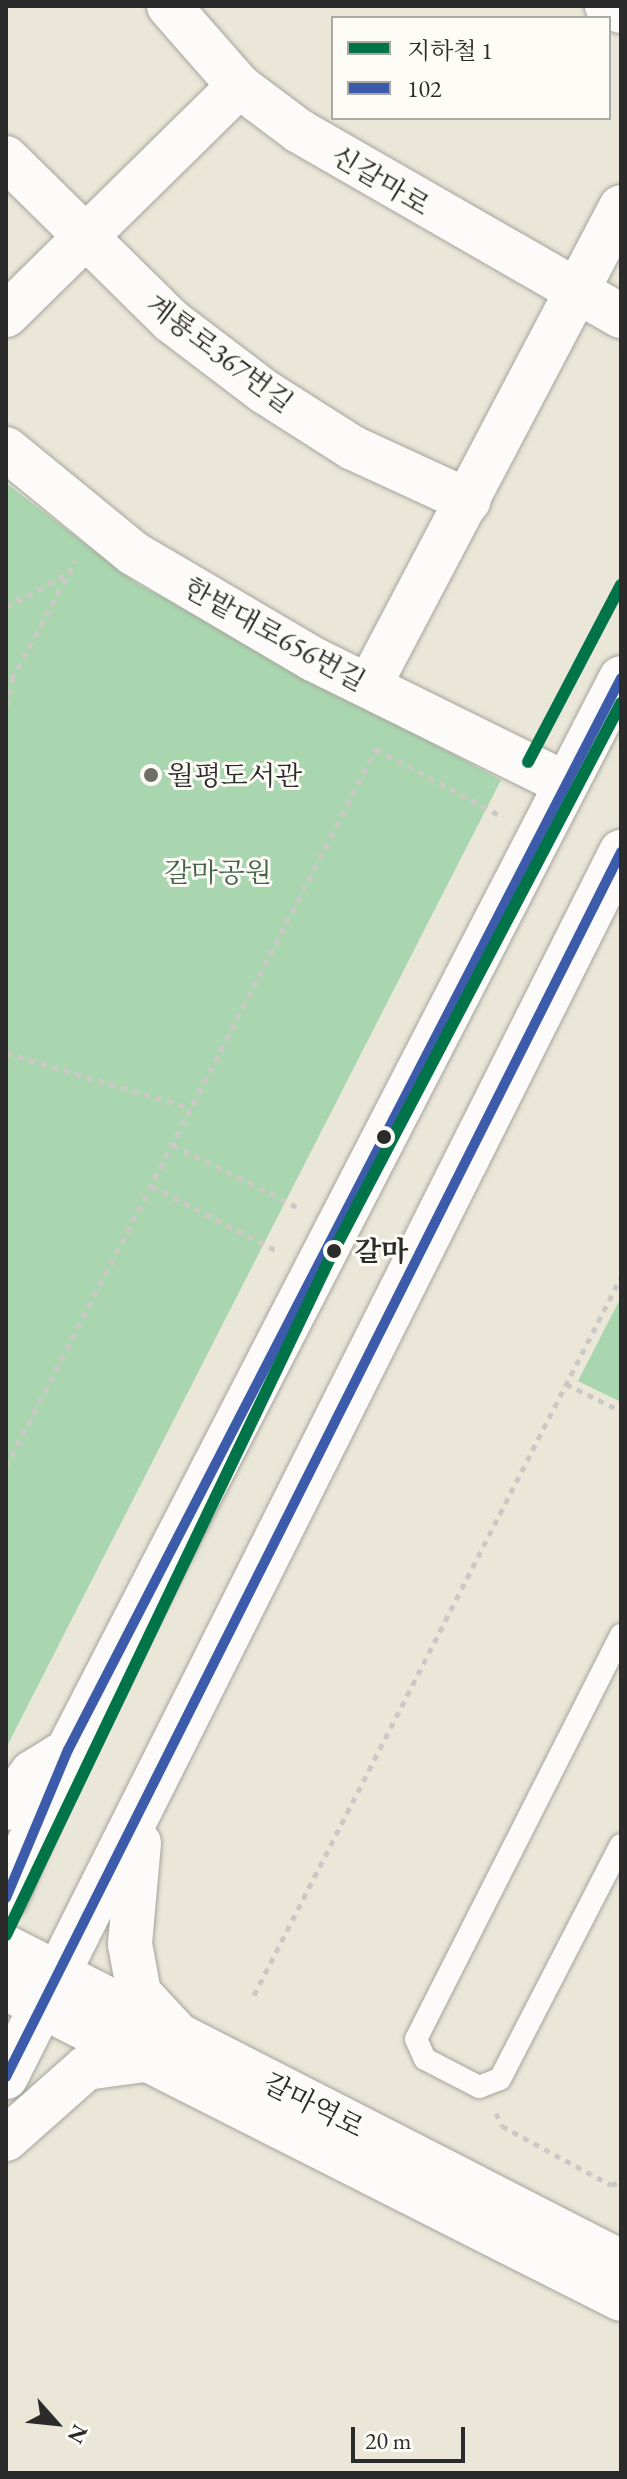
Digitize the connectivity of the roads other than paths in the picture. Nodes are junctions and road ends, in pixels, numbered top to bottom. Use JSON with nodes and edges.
{"nodes":[{"id":1,"x":169,"y":6,"type":"edge"},
{"id":2,"x":607,"y":6,"type":"edge"},
{"id":3,"x":621,"y":11,"type":"edge"},
{"id":4,"x":239,"y":86,"type":"junction"},
{"id":5,"x":6,"y":158,"type":"edge"},
{"id":6,"x":621,"y":207,"type":"edge"},
{"id":7,"x":81,"y":236,"type":"junction"},
{"id":8,"x":576,"y":291,"type":"junction"},
{"id":9,"x":6,"y":315,"type":"edge"},
{"id":10,"x":621,"y":316,"type":"edge"},
{"id":11,"x":6,"y":449,"type":"edge"},
{"id":12,"x":468,"y":501,"type":"junction"},
{"id":13,"x":621,"y":678,"type":"edge"},
{"id":14,"x":369,"y":686,"type":"junction"},
{"id":15,"x":566,"y":784,"type":"junction"},
{"id":16,"x":621,"y":852,"type":"edge"},
{"id":17,"x":621,"y":1635,"type":"edge"},
{"id":18,"x":68,"y":1750,"type":"junction"},
{"id":19,"x":151,"y":1789,"type":"junction"},
{"id":20,"x":6,"y":1808,"type":"edge"},
{"id":21,"x":621,"y":1845,"type":"edge"},
{"id":22,"x":6,"y":1898,"type":"edge"},
{"id":23,"x":6,"y":1947,"type":"edge"},
{"id":24,"x":37,"y":1991,"type":"edge"},
{"id":25,"x":161,"y":2047,"type":"junction"},
{"id":26,"x":6,"y":2077,"type":"edge"},
{"id":27,"x":6,"y":2139,"type":"edge"},
{"id":28,"x":621,"y":2262,"type":"edge"},
{"id":29,"x":621,"y":2299,"type":"edge"}],
"edges":[{"from":1,"to":4,"type":"main road","name":"신갈마로"},
{"from":2,"to":3,"type":"main road"},
{"from":4,"to":7,"type":"main road"},
{"from":4,"to":8,"type":"main road","name":"신갈마로"},
{"from":5,"to":7,"type":"main road","name":"계룡로367번길"},
{"from":6,"to":8,"type":"main road"},
{"from":7,"to":9,"type":"main road"},
{"from":7,"to":12,"type":"main road","name":"계룡로367번길"},
{"from":8,"to":10,"type":"main road","name":"신갈마로"},
{"from":8,"to":12,"type":"main road"},
{"from":11,"to":14,"type":"main road","name":"한밭대로656번길"},
{"from":12,"to":14,"type":"main road"},
{"from":13,"to":15,"type":"main road"},
{"from":14,"to":15,"type":"main road","name":"한밭대로656번길"},
{"from":15,"to":18,"type":"main road"},
{"from":16,"to":19,"type":"main road"},
{"from":17,"to":21,"type":"lane"},
{"from":18,"to":20,"type":"main road"},
{"from":18,"to":22,"type":"main road"},
{"from":19,"to":24,"type":"main road"},
{"from":19,"to":25,"type":"main road"},
{"from":23,"to":24,"type":"main road","name":"갈마역로"},
{"from":24,"to":25,"type":"main road","name":"갈마역로"},
{"from":24,"to":26,"type":"main road"},
{"from":25,"to":27,"type":"main road"},
{"from":25,"to":28,"type":"main road","name":"갈마역로"},
{"from":25,"to":29,"type":"main road","name":"갈마역로"}]}
